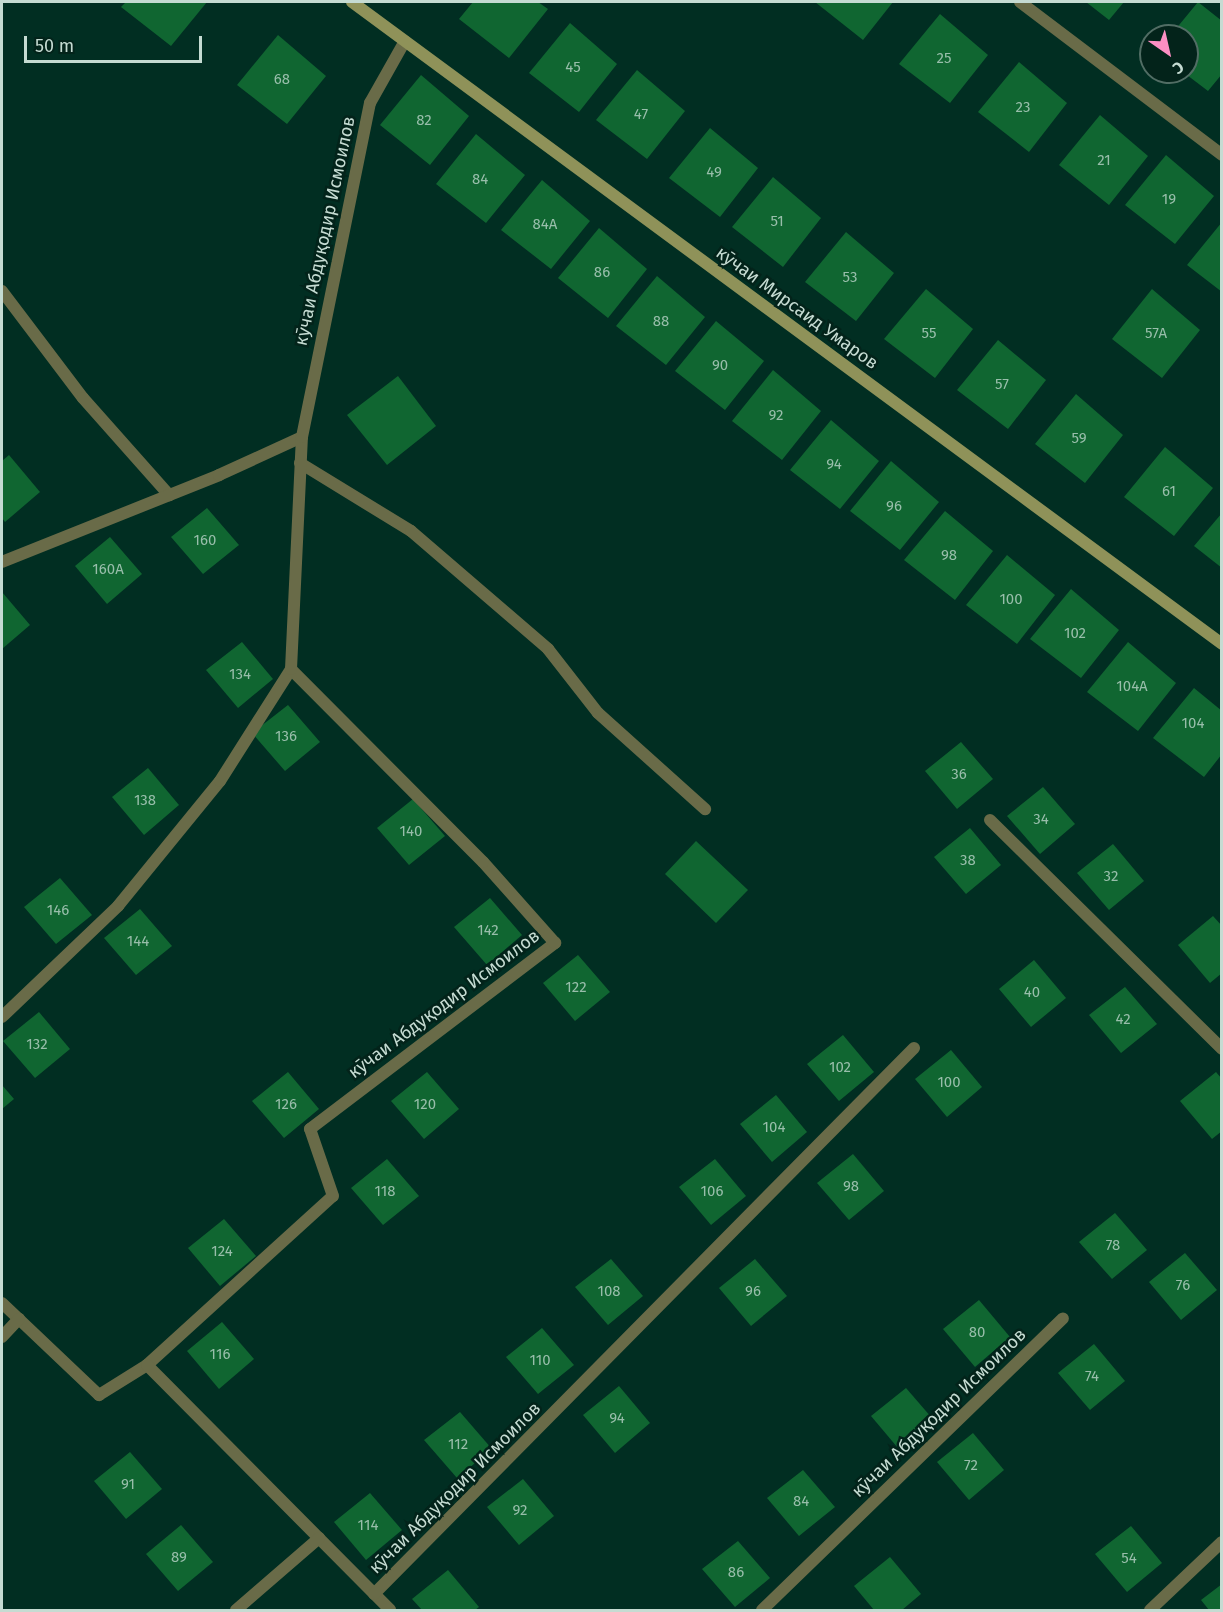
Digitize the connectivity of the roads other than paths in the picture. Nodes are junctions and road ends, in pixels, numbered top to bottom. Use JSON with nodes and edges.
{"nodes":[{"id":1,"x":352,"y":2,"type":"edge"},
{"id":2,"x":1020,"y":2,"type":"edge"},
{"id":3,"x":405,"y":41,"type":"junction"},
{"id":4,"x":1221,"y":155,"type":"edge"},
{"id":5,"x":2,"y":291,"type":"edge"},
{"id":6,"x":302,"y":437,"type":"junction"},
{"id":7,"x":300,"y":463,"type":"junction"},
{"id":8,"x":169,"y":495,"type":"junction"},
{"id":9,"x":2,"y":562,"type":"edge"},
{"id":10,"x":1221,"y":644,"type":"edge"},
{"id":11,"x":291,"y":669,"type":"junction"},
{"id":12,"x":705,"y":809,"type":"dead end"},
{"id":13,"x":990,"y":820,"type":"dead end"},
{"id":14,"x":2,"y":1017,"type":"edge"},
{"id":15,"x":914,"y":1048,"type":"dead end"},
{"id":16,"x":1221,"y":1049,"type":"edge"},
{"id":17,"x":2,"y":1303,"type":"edge"},
{"id":18,"x":1064,"y":1318,"type":"dead end"},
{"id":19,"x":18,"y":1319,"type":"junction"},
{"id":20,"x":2,"y":1337,"type":"edge"},
{"id":21,"x":147,"y":1365,"type":"junction"},
{"id":22,"x":318,"y":1538,"type":"junction"},
{"id":23,"x":1221,"y":1542,"type":"edge"},
{"id":24,"x":374,"y":1594,"type":"junction"},
{"id":25,"x":236,"y":1611,"type":"edge"},
{"id":26,"x":390,"y":1611,"type":"edge"},
{"id":27,"x":762,"y":1611,"type":"edge"},
{"id":28,"x":1150,"y":1611,"type":"edge"}],
"edges":[{"from":1,"to":3,"type":"street","name":"кӯчаи Мирсаид Умаров"},
{"from":2,"to":4,"type":"street"},
{"from":3,"to":6,"type":"street","name":"кӯчаи Абдуқодир Исмоилов"},
{"from":3,"to":10,"type":"street","name":"кӯчаи Мирсаид Умаров"},
{"from":5,"to":8,"type":"street"},
{"from":6,"to":7,"type":"street","name":"кӯчаи Абдуқодир Исмоилов"},
{"from":6,"to":8,"type":"street"},
{"from":7,"to":11,"type":"street","name":"кӯчаи Абдуқодир Исмоилов"},
{"from":7,"to":12,"type":"street"},
{"from":8,"to":9,"type":"street"},
{"from":11,"to":14,"type":"street","name":"кӯчаи Абдуқодир Исмоилов"},
{"from":11,"to":21,"type":"street","name":"кӯчаи Абдуқодир Исмоилов"},
{"from":13,"to":16,"type":"street"},
{"from":15,"to":24,"type":"street","name":"кӯчаи Абдуқодир Исмоилов"},
{"from":17,"to":19,"type":"street","name":"кӯчаи Абдуқодир Исмоилов"},
{"from":18,"to":27,"type":"street","name":"кӯчаи Абдуқодир Исмоилов"},
{"from":19,"to":20,"type":"street"},
{"from":19,"to":21,"type":"street","name":"кӯчаи Абдуқодир Исмоилов"},
{"from":21,"to":22,"type":"street","name":"кӯчаи Абдуқодир Исмоилов"},
{"from":22,"to":24,"type":"street","name":"кӯчаи Абдуқодир Исмоилов"},
{"from":22,"to":25,"type":"street"},
{"from":23,"to":28,"type":"street"},
{"from":24,"to":26,"type":"street","name":"кӯчаи Абдуқодир Исмоилов"}]}
